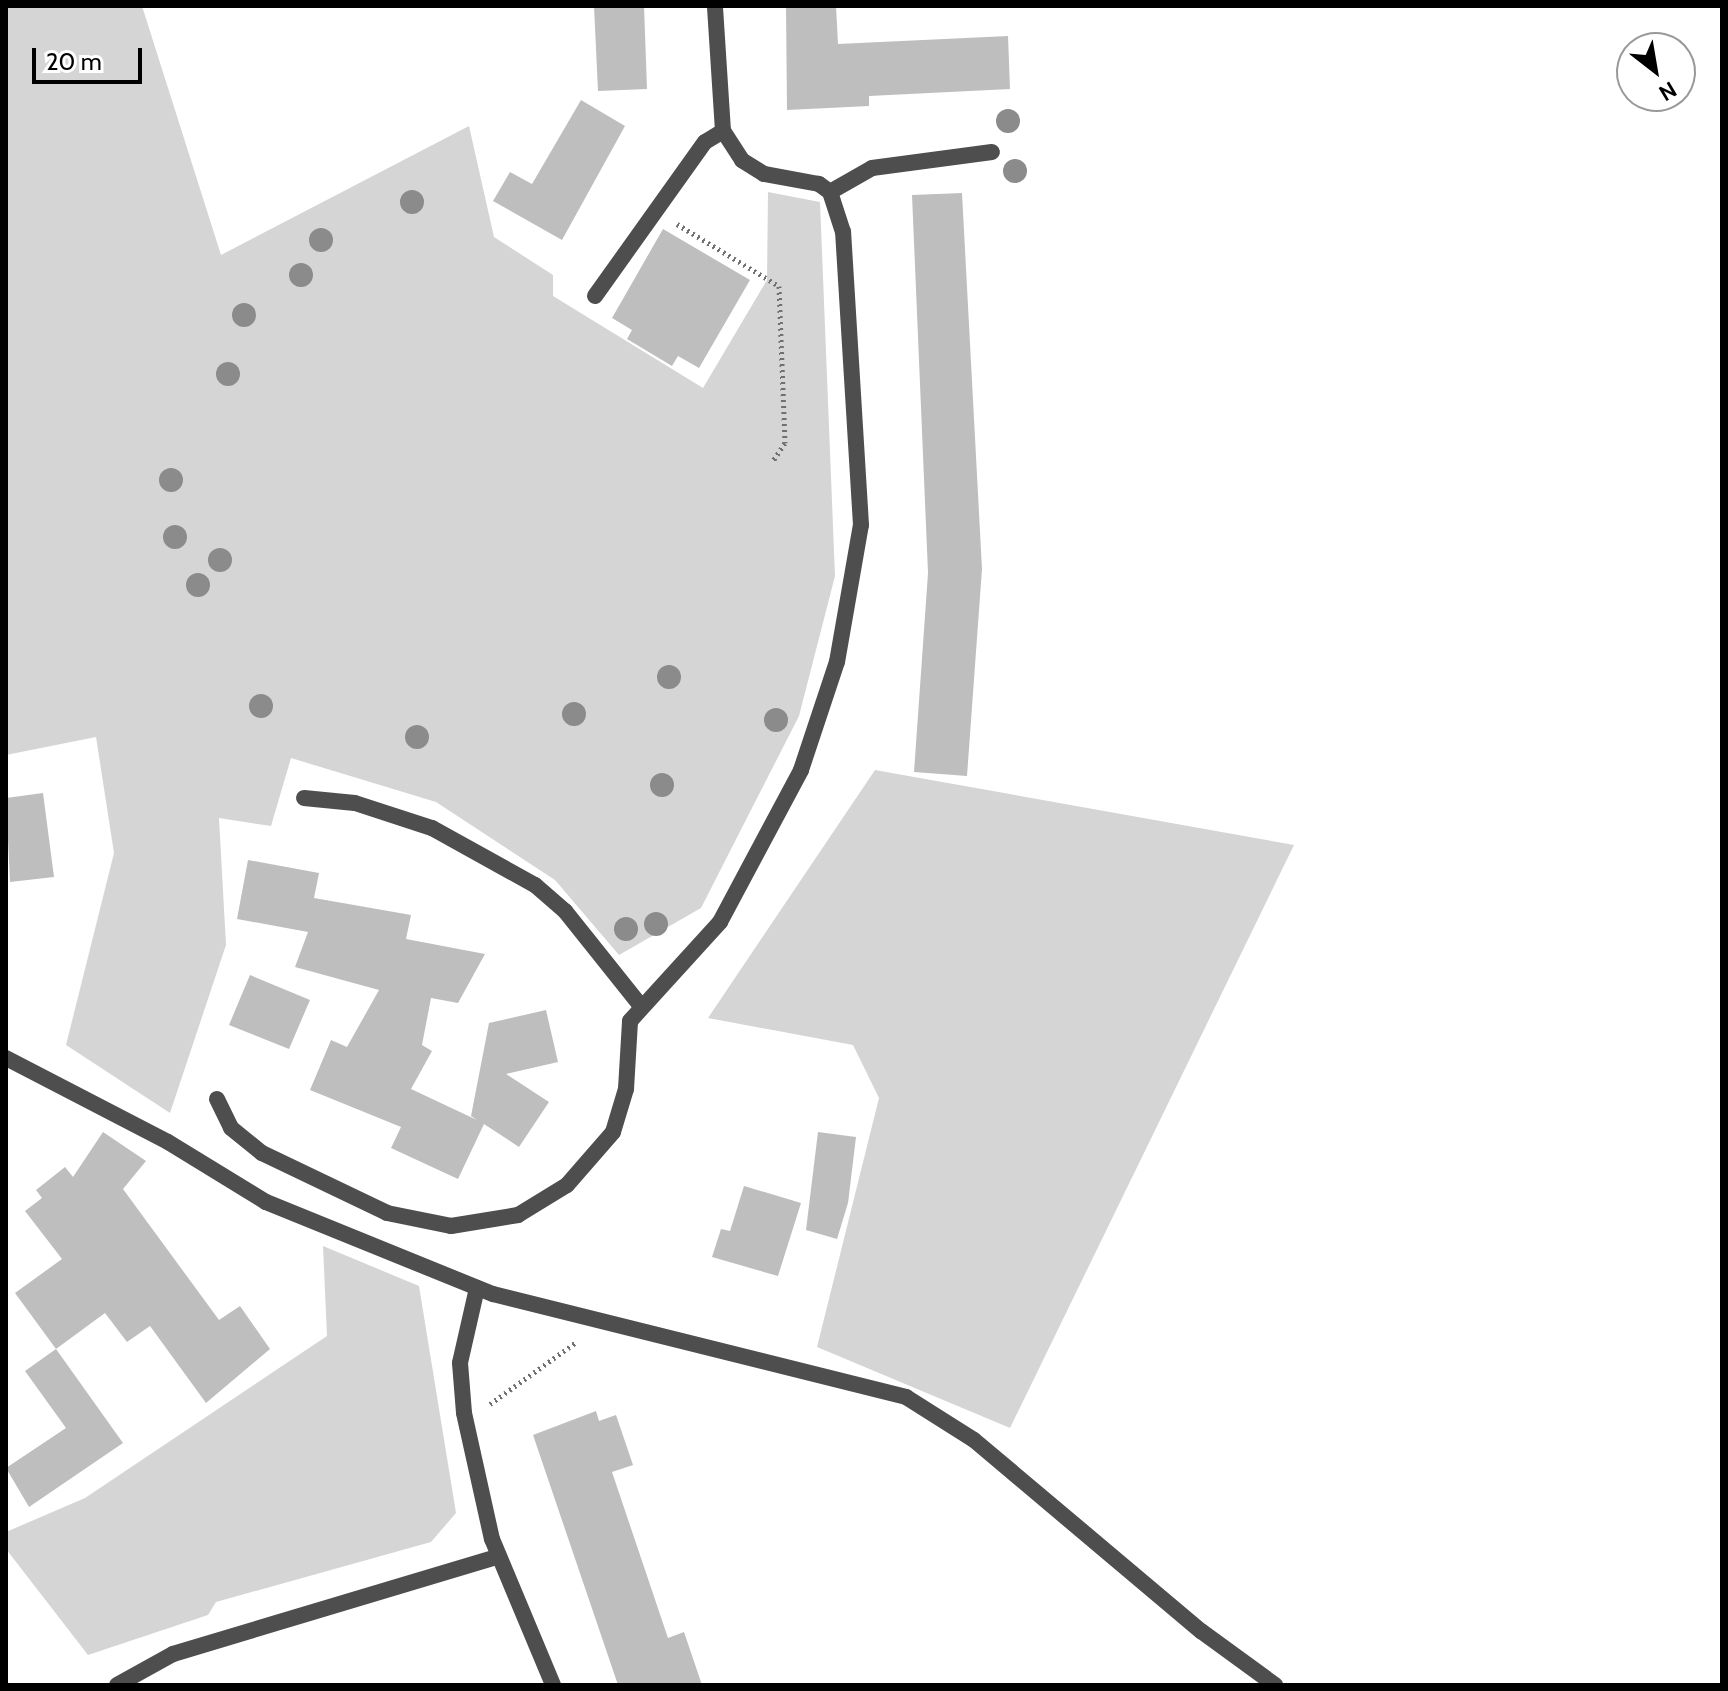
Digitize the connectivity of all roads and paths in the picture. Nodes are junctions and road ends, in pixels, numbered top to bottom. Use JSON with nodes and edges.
{"nodes":[{"id":1,"x":715,"y":6,"type":"edge"},
{"id":2,"x":723,"y":131,"type":"junction"},
{"id":3,"x":992,"y":152,"type":"dead end"},
{"id":4,"x":830,"y":192,"type":"junction"},
{"id":5,"x":656,"y":211,"type":"junction"},
{"id":6,"x":595,"y":296,"type":"dead end"},
{"id":7,"x":773,"y":461,"type":"dead end"},
{"id":8,"x":304,"y":798,"type":"dead end"},
{"id":9,"x":640,"y":1005,"type":"junction"},
{"id":10,"x":6,"y":1058,"type":"edge"},
{"id":11,"x":217,"y":1099,"type":"dead end"},
{"id":12,"x":477,"y":1288,"type":"junction"},
{"id":13,"x":583,"y":1315,"type":"junction"},
{"id":14,"x":463,"y":1395,"type":"junction"},
{"id":15,"x":499,"y":1556,"type":"junction"},
{"id":16,"x":117,"y":1685,"type":"edge"},
{"id":17,"x":553,"y":1685,"type":"edge"},
{"id":18,"x":1275,"y":1685,"type":"edge"}],
"edges":[{"from":1,"to":2,"type":"street"},
{"from":2,"to":4,"type":"street"},
{"from":2,"to":5,"type":"street"},
{"from":3,"to":4,"type":"street"},
{"from":4,"to":9,"type":"street"},
{"from":5,"to":6,"type":"street"},
{"from":5,"to":7,"type":"path"},
{"from":8,"to":9,"type":"street"},
{"from":9,"to":11,"type":"street"},
{"from":10,"to":12,"type":"street"},
{"from":12,"to":13,"type":"street"},
{"from":12,"to":14,"type":"street"},
{"from":13,"to":14,"type":"path"},
{"from":13,"to":18,"type":"street"},
{"from":14,"to":15,"type":"street"},
{"from":15,"to":16,"type":"street"},
{"from":15,"to":17,"type":"street"}]}
